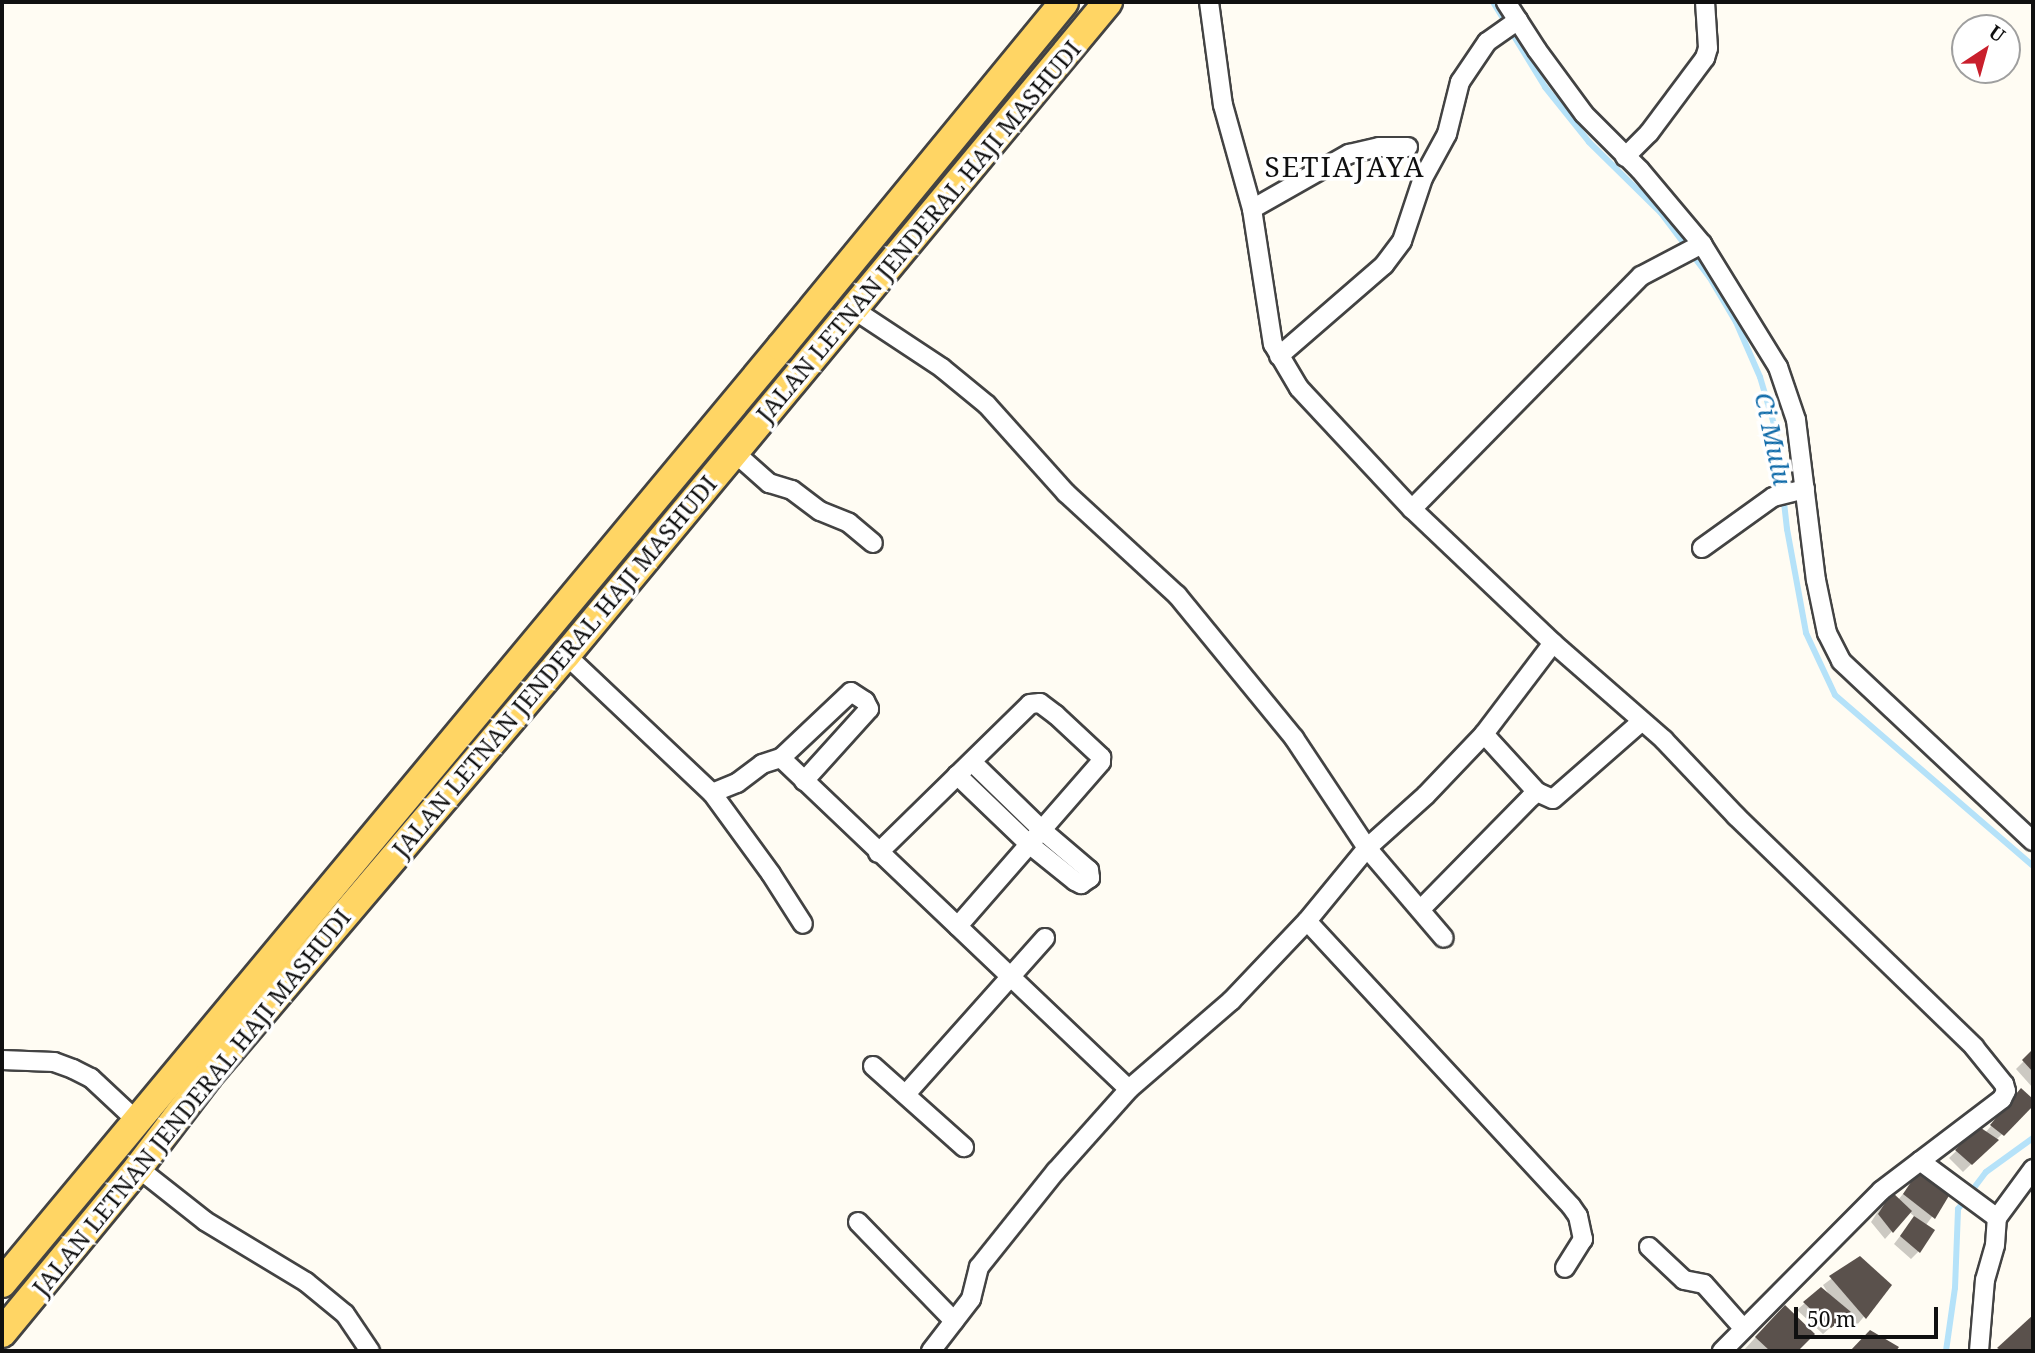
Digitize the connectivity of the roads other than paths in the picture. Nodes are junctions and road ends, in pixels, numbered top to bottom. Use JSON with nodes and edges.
{"nodes":[{"id":1,"x":1064,"y":2,"type":"edge"},
{"id":2,"x":1108,"y":2,"type":"edge"},
{"id":3,"x":1209,"y":2,"type":"edge"},
{"id":4,"x":1506,"y":2,"type":"edge"},
{"id":5,"x":1705,"y":2,"type":"edge"},
{"id":6,"x":1509,"y":25,"type":"junction"},
{"id":7,"x":1649,"y":134,"type":"junction"},
{"id":8,"x":1408,"y":146,"type":"dead end"},
{"id":9,"x":1625,"y":157,"type":"junction"},
{"id":10,"x":1640,"y":170,"type":"junction"},
{"id":11,"x":1252,"y":209,"type":"junction"},
{"id":12,"x":1696,"y":246,"type":"junction"},
{"id":13,"x":853,"y":309,"type":"junction"},
{"id":14,"x":1279,"y":356,"type":"junction"},
{"id":15,"x":734,"y":452,"type":"junction"},
{"id":16,"x":1789,"y":493,"type":"junction"},
{"id":17,"x":1412,"y":509,"type":"junction"},
{"id":18,"x":873,"y":543,"type":"dead end"},
{"id":19,"x":1702,"y":548,"type":"dead end"},
{"id":20,"x":1553,"y":643,"type":"junction"},
{"id":21,"x":566,"y":655,"type":"junction"},
{"id":22,"x":1643,"y":721,"type":"junction"},
{"id":23,"x":1484,"y":734,"type":"junction"},
{"id":24,"x":781,"y":758,"type":"junction"},
{"id":25,"x":972,"y":762,"type":"junction"},
{"id":26,"x":957,"y":775,"type":"junction"},
{"id":27,"x":804,"y":781,"type":"junction"},
{"id":28,"x":1537,"y":792,"type":"junction"},
{"id":29,"x":712,"y":793,"type":"junction"},
{"id":30,"x":1043,"y":831,"type":"junction"},
{"id":31,"x":2033,"y":841,"type":"edge"},
{"id":32,"x":1029,"y":844,"type":"junction"},
{"id":33,"x":1367,"y":848,"type":"junction"},
{"id":34,"x":878,"y":853,"type":"junction"},
{"id":35,"x":1421,"y":909,"type":"junction"},
{"id":36,"x":1307,"y":922,"type":"junction"},
{"id":37,"x":803,"y":924,"type":"dead end"},
{"id":38,"x":958,"y":926,"type":"junction"},
{"id":39,"x":1045,"y":938,"type":"dead end"},
{"id":40,"x":1444,"y":938,"type":"dead end"},
{"id":41,"x":1010,"y":978,"type":"junction"},
{"id":42,"x":2,"y":1060,"type":"edge"},
{"id":43,"x":873,"y":1066,"type":"dead end"},
{"id":44,"x":1129,"y":1089,"type":"junction"},
{"id":45,"x":906,"y":1094,"type":"junction"},
{"id":46,"x":137,"y":1121,"type":"junction"},
{"id":47,"x":964,"y":1147,"type":"dead end"},
{"id":48,"x":1920,"y":1161,"type":"junction"},
{"id":49,"x":138,"y":1168,"type":"junction"},
{"id":50,"x":2033,"y":1169,"type":"edge"},
{"id":51,"x":1997,"y":1217,"type":"junction"},
{"id":52,"x":858,"y":1222,"type":"dead end"},
{"id":53,"x":1649,"y":1247,"type":"dead end"},
{"id":54,"x":21,"y":1259,"type":"junction"},
{"id":55,"x":1565,"y":1268,"type":"dead end"},
{"id":56,"x":46,"y":1279,"type":"junction"},
{"id":57,"x":2,"y":1283,"type":"edge"},
{"id":58,"x":954,"y":1321,"type":"junction"},
{"id":59,"x":1744,"y":1329,"type":"junction"},
{"id":60,"x":2,"y":1332,"type":"edge"},
{"id":61,"x":370,"y":1351,"type":"edge"},
{"id":62,"x":931,"y":1351,"type":"edge"},
{"id":63,"x":1721,"y":1351,"type":"edge"},
{"id":64,"x":1979,"y":1351,"type":"edge"}],
"edges":[{"from":1,"to":46,"type":"main road","name":"JALAN LETNAN JENDERAL HAJI MASHUDI"},
{"from":2,"to":13,"type":"main road","name":"JALAN LETNAN JENDERAL HAJI MASHUDI"},
{"from":3,"to":11,"type":"street"},
{"from":4,"to":6,"type":"street"},
{"from":5,"to":7,"type":"street"},
{"from":6,"to":9,"type":"street"},
{"from":6,"to":14,"type":"street"},
{"from":7,"to":9,"type":"street"},
{"from":7,"to":10,"type":"street"},
{"from":8,"to":11,"type":"street"},
{"from":9,"to":10,"type":"street"},
{"from":10,"to":12,"type":"street"},
{"from":11,"to":14,"type":"street"},
{"from":12,"to":16,"type":"street"},
{"from":12,"to":17,"type":"street"},
{"from":13,"to":15,"type":"main road","name":"JALAN LETNAN JENDERAL HAJI MASHUDI"},
{"from":13,"to":33,"type":"street"},
{"from":14,"to":17,"type":"street"},
{"from":15,"to":18,"type":"street"},
{"from":15,"to":21,"type":"main road","name":"JALAN LETNAN JENDERAL HAJI MASHUDI"},
{"from":16,"to":19,"type":"street"},
{"from":16,"to":31,"type":"street"},
{"from":17,"to":20,"type":"street"},
{"from":20,"to":22,"type":"street"},
{"from":20,"to":23,"type":"street"},
{"from":21,"to":29,"type":"street"},
{"from":21,"to":49,"type":"main road","name":"JALAN LETNAN JENDERAL HAJI MASHUDI"},
{"from":22,"to":28,"type":"street"},
{"from":22,"to":48,"type":"street"},
{"from":23,"to":28,"type":"street"},
{"from":23,"to":33,"type":"street"},
{"from":24,"to":27,"type":"street"},
{"from":24,"to":27,"type":"street"},
{"from":24,"to":29,"type":"street"},
{"from":25,"to":26,"type":"street"},
{"from":25,"to":30,"type":"street"},
{"from":25,"to":30,"type":"street"},
{"from":26,"to":32,"type":"street"},
{"from":26,"to":34,"type":"street"},
{"from":27,"to":34,"type":"street"},
{"from":28,"to":35,"type":"street"},
{"from":29,"to":37,"type":"street"},
{"from":30,"to":32,"type":"street"},
{"from":30,"to":32,"type":"street"},
{"from":32,"to":38,"type":"street"},
{"from":33,"to":35,"type":"street"},
{"from":33,"to":36,"type":"street"},
{"from":34,"to":38,"type":"street"},
{"from":35,"to":40,"type":"street"},
{"from":36,"to":44,"type":"street"},
{"from":36,"to":55,"type":"street"},
{"from":38,"to":41,"type":"street"},
{"from":39,"to":41,"type":"street"},
{"from":41,"to":44,"type":"street"},
{"from":41,"to":45,"type":"street"},
{"from":42,"to":46,"type":"street"},
{"from":43,"to":45,"type":"street"},
{"from":44,"to":58,"type":"street"},
{"from":45,"to":47,"type":"street"},
{"from":46,"to":54,"type":"main road","name":"JALAN LETNAN JENDERAL HAJI MASHUDI"},
{"from":48,"to":51,"type":"street"},
{"from":48,"to":59,"type":"street"},
{"from":49,"to":56,"type":"main road","name":"JALAN LETNAN JENDERAL HAJI MASHUDI"},
{"from":49,"to":61,"type":"street"},
{"from":50,"to":51,"type":"street"},
{"from":51,"to":64,"type":"street"},
{"from":52,"to":58,"type":"street"},
{"from":53,"to":59,"type":"street"},
{"from":54,"to":56,"type":"main road"},
{"from":54,"to":57,"type":"main road","name":"JALAN LETNAN JENDERAL HAJI MASHUDI"},
{"from":56,"to":60,"type":"main road","name":"JALAN LETNAN JENDERAL HAJI MASHUDI"},
{"from":58,"to":62,"type":"street"},
{"from":59,"to":63,"type":"street"}]}
